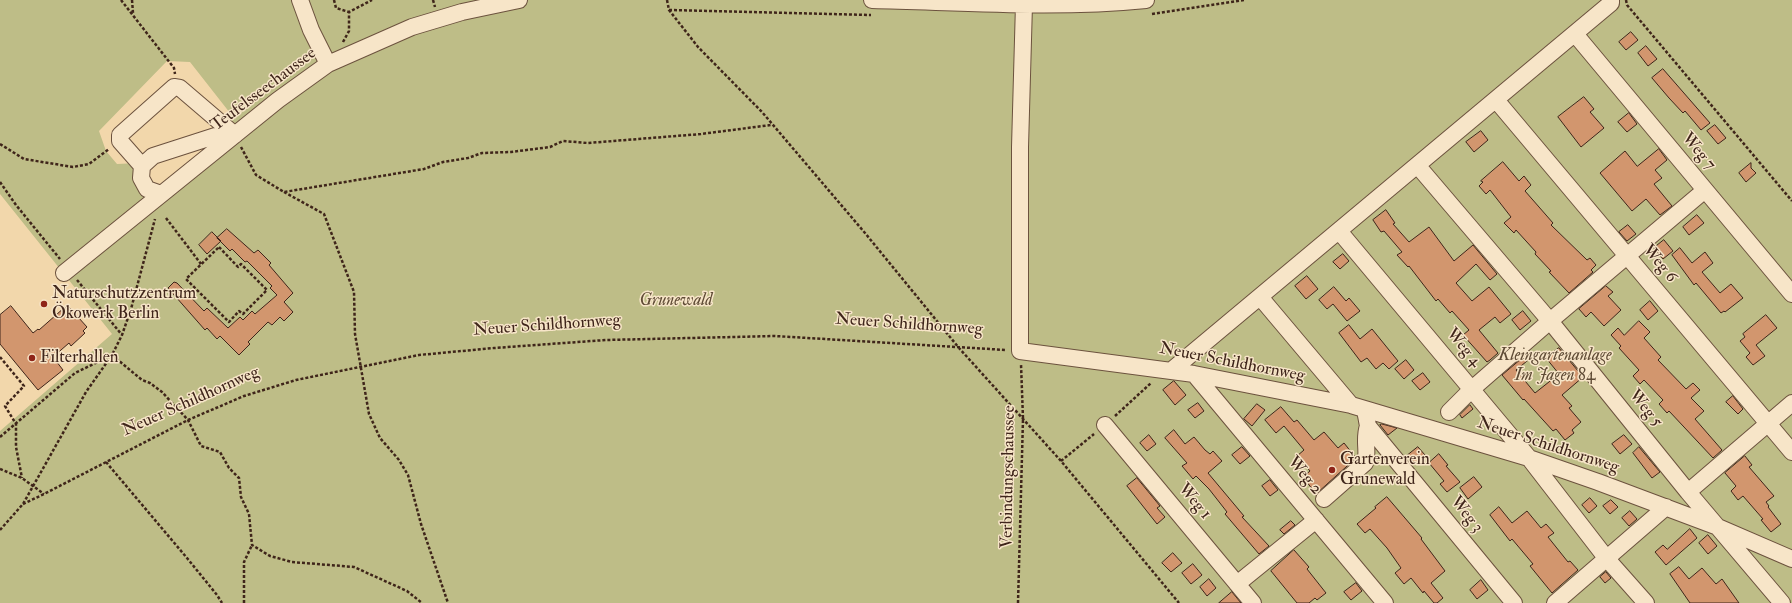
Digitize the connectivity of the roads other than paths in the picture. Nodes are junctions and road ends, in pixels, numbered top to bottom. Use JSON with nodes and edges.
{"nodes":[{"id":1,"x":300,"y":0,"type":"edge"},
{"id":2,"x":519,"y":0,"type":"edge"},
{"id":3,"x":1146,"y":0,"type":"edge"},
{"id":4,"x":1610,"y":0,"type":"edge"},
{"id":5,"x":1024,"y":4,"type":"junction"},
{"id":6,"x":874,"y":8,"type":"edge"},
{"id":7,"x":1575,"y":34,"type":"junction"},
{"id":8,"x":328,"y":64,"type":"junction"},
{"id":9,"x":1496,"y":100,"type":"junction"},
{"id":10,"x":235,"y":135,"type":"junction"},
{"id":11,"x":142,"y":166,"type":"junction"},
{"id":12,"x":1417,"y":166,"type":"junction"},
{"id":13,"x":1705,"y":190,"type":"junction"},
{"id":14,"x":161,"y":194,"type":"junction"},
{"id":15,"x":1339,"y":231,"type":"junction"},
{"id":16,"x":1627,"y":256,"type":"junction"},
{"id":17,"x":67,"y":271,"type":"road end"},
{"id":18,"x":1792,"y":294,"type":"edge"},
{"id":19,"x":1260,"y":297,"type":"junction"},
{"id":20,"x":1550,"y":321,"type":"junction"},
{"id":21,"x":1172,"y":370,"type":"junction"},
{"id":22,"x":1194,"y":374,"type":"junction"},
{"id":23,"x":1472,"y":389,"type":"junction"},
{"id":24,"x":1792,"y":403,"type":"edge"},
{"id":25,"x":1358,"y":408,"type":"junction"},
{"id":26,"x":1449,"y":412,"type":"dead end"},
{"id":27,"x":1768,"y":424,"type":"junction"},
{"id":28,"x":1106,"y":425,"type":"dead end"},
{"id":29,"x":1368,"y":426,"type":"junction"},
{"id":30,"x":1792,"y":452,"type":"edge"},
{"id":31,"x":1530,"y":458,"type":"junction"},
{"id":32,"x":1688,"y":492,"type":"junction"},
{"id":33,"x":1324,"y":499,"type":"dead end"},
{"id":34,"x":1666,"y":507,"type":"junction"},
{"id":35,"x":1316,"y":520,"type":"junction"},
{"id":36,"x":1718,"y":527,"type":"junction"},
{"id":37,"x":1607,"y":558,"type":"junction"},
{"id":38,"x":1792,"y":559,"type":"edge"},
{"id":39,"x":1238,"y":584,"type":"junction"},
{"id":40,"x":1253,"y":603,"type":"edge"},
{"id":41,"x":1385,"y":603,"type":"edge"},
{"id":42,"x":1514,"y":603,"type":"edge"},
{"id":43,"x":1555,"y":603,"type":"edge"},
{"id":44,"x":1646,"y":603,"type":"edge"},
{"id":45,"x":1782,"y":603,"type":"edge"}],
"edges":[{"from":1,"to":8,"type":"street"},
{"from":2,"to":8,"type":"street","name":"Teufelsseechaussee"},
{"from":3,"to":5,"type":"street"},
{"from":4,"to":7,"type":"street"},
{"from":5,"to":6,"type":"street"},
{"from":5,"to":21,"type":"street","name":"Neuer Schildhornweg"},
{"from":7,"to":9,"type":"street"},
{"from":7,"to":13,"type":"street","name":"Weg 7"},
{"from":8,"to":10,"type":"street","name":"Teufelsseechaussee"},
{"from":9,"to":12,"type":"street"},
{"from":9,"to":16,"type":"street","name":"Weg 6"},
{"from":10,"to":11,"type":"street"},
{"from":10,"to":11,"type":"street"},
{"from":10,"to":14,"type":"street","name":"Teufelsseechaussee"},
{"from":11,"to":14,"type":"street"},
{"from":12,"to":15,"type":"street"},
{"from":12,"to":20,"type":"street","name":"Weg 5"},
{"from":13,"to":16,"type":"street"},
{"from":13,"to":18,"type":"street","name":"Weg 7"},
{"from":14,"to":17,"type":"street","name":"Teufelsseechaussee"},
{"from":15,"to":19,"type":"street"},
{"from":15,"to":23,"type":"street","name":"Weg 4"},
{"from":16,"to":20,"type":"street"},
{"from":16,"to":27,"type":"street","name":"Weg 6"},
{"from":19,"to":21,"type":"street"},
{"from":19,"to":25,"type":"street"},
{"from":20,"to":23,"type":"street"},
{"from":20,"to":32,"type":"street","name":"Weg 5"},
{"from":21,"to":22,"type":"street","name":"Neuer Schildhornweg"},
{"from":22,"to":25,"type":"street","name":"Neuer Schildhornweg"},
{"from":22,"to":35,"type":"street","name":"Weg 2"},
{"from":23,"to":26,"type":"street"},
{"from":23,"to":31,"type":"street","name":"Weg 4"},
{"from":24,"to":27,"type":"street"},
{"from":25,"to":29,"type":"street"},
{"from":25,"to":31,"type":"street","name":"Neuer Schildhornweg"},
{"from":27,"to":30,"type":"street","name":"Weg 6"},
{"from":27,"to":32,"type":"street"},
{"from":28,"to":39,"type":"street","name":"Weg 1"},
{"from":29,"to":33,"type":"street"},
{"from":29,"to":42,"type":"street","name":"Weg 3"},
{"from":31,"to":34,"type":"street","name":"Neuer Schildhornweg"},
{"from":31,"to":37,"type":"street","name":"Weg 4"},
{"from":32,"to":36,"type":"street","name":"Weg 5"},
{"from":34,"to":36,"type":"street","name":"Neuer Schildhornweg"},
{"from":34,"to":37,"type":"street"},
{"from":35,"to":39,"type":"street"},
{"from":35,"to":41,"type":"street","name":"Weg 2"},
{"from":36,"to":38,"type":"street","name":"Neuer Schildhornweg"},
{"from":36,"to":45,"type":"street","name":"Weg 5"},
{"from":37,"to":43,"type":"street"},
{"from":37,"to":44,"type":"street","name":"Weg 4"},
{"from":39,"to":40,"type":"street","name":"Weg 1"}]}
